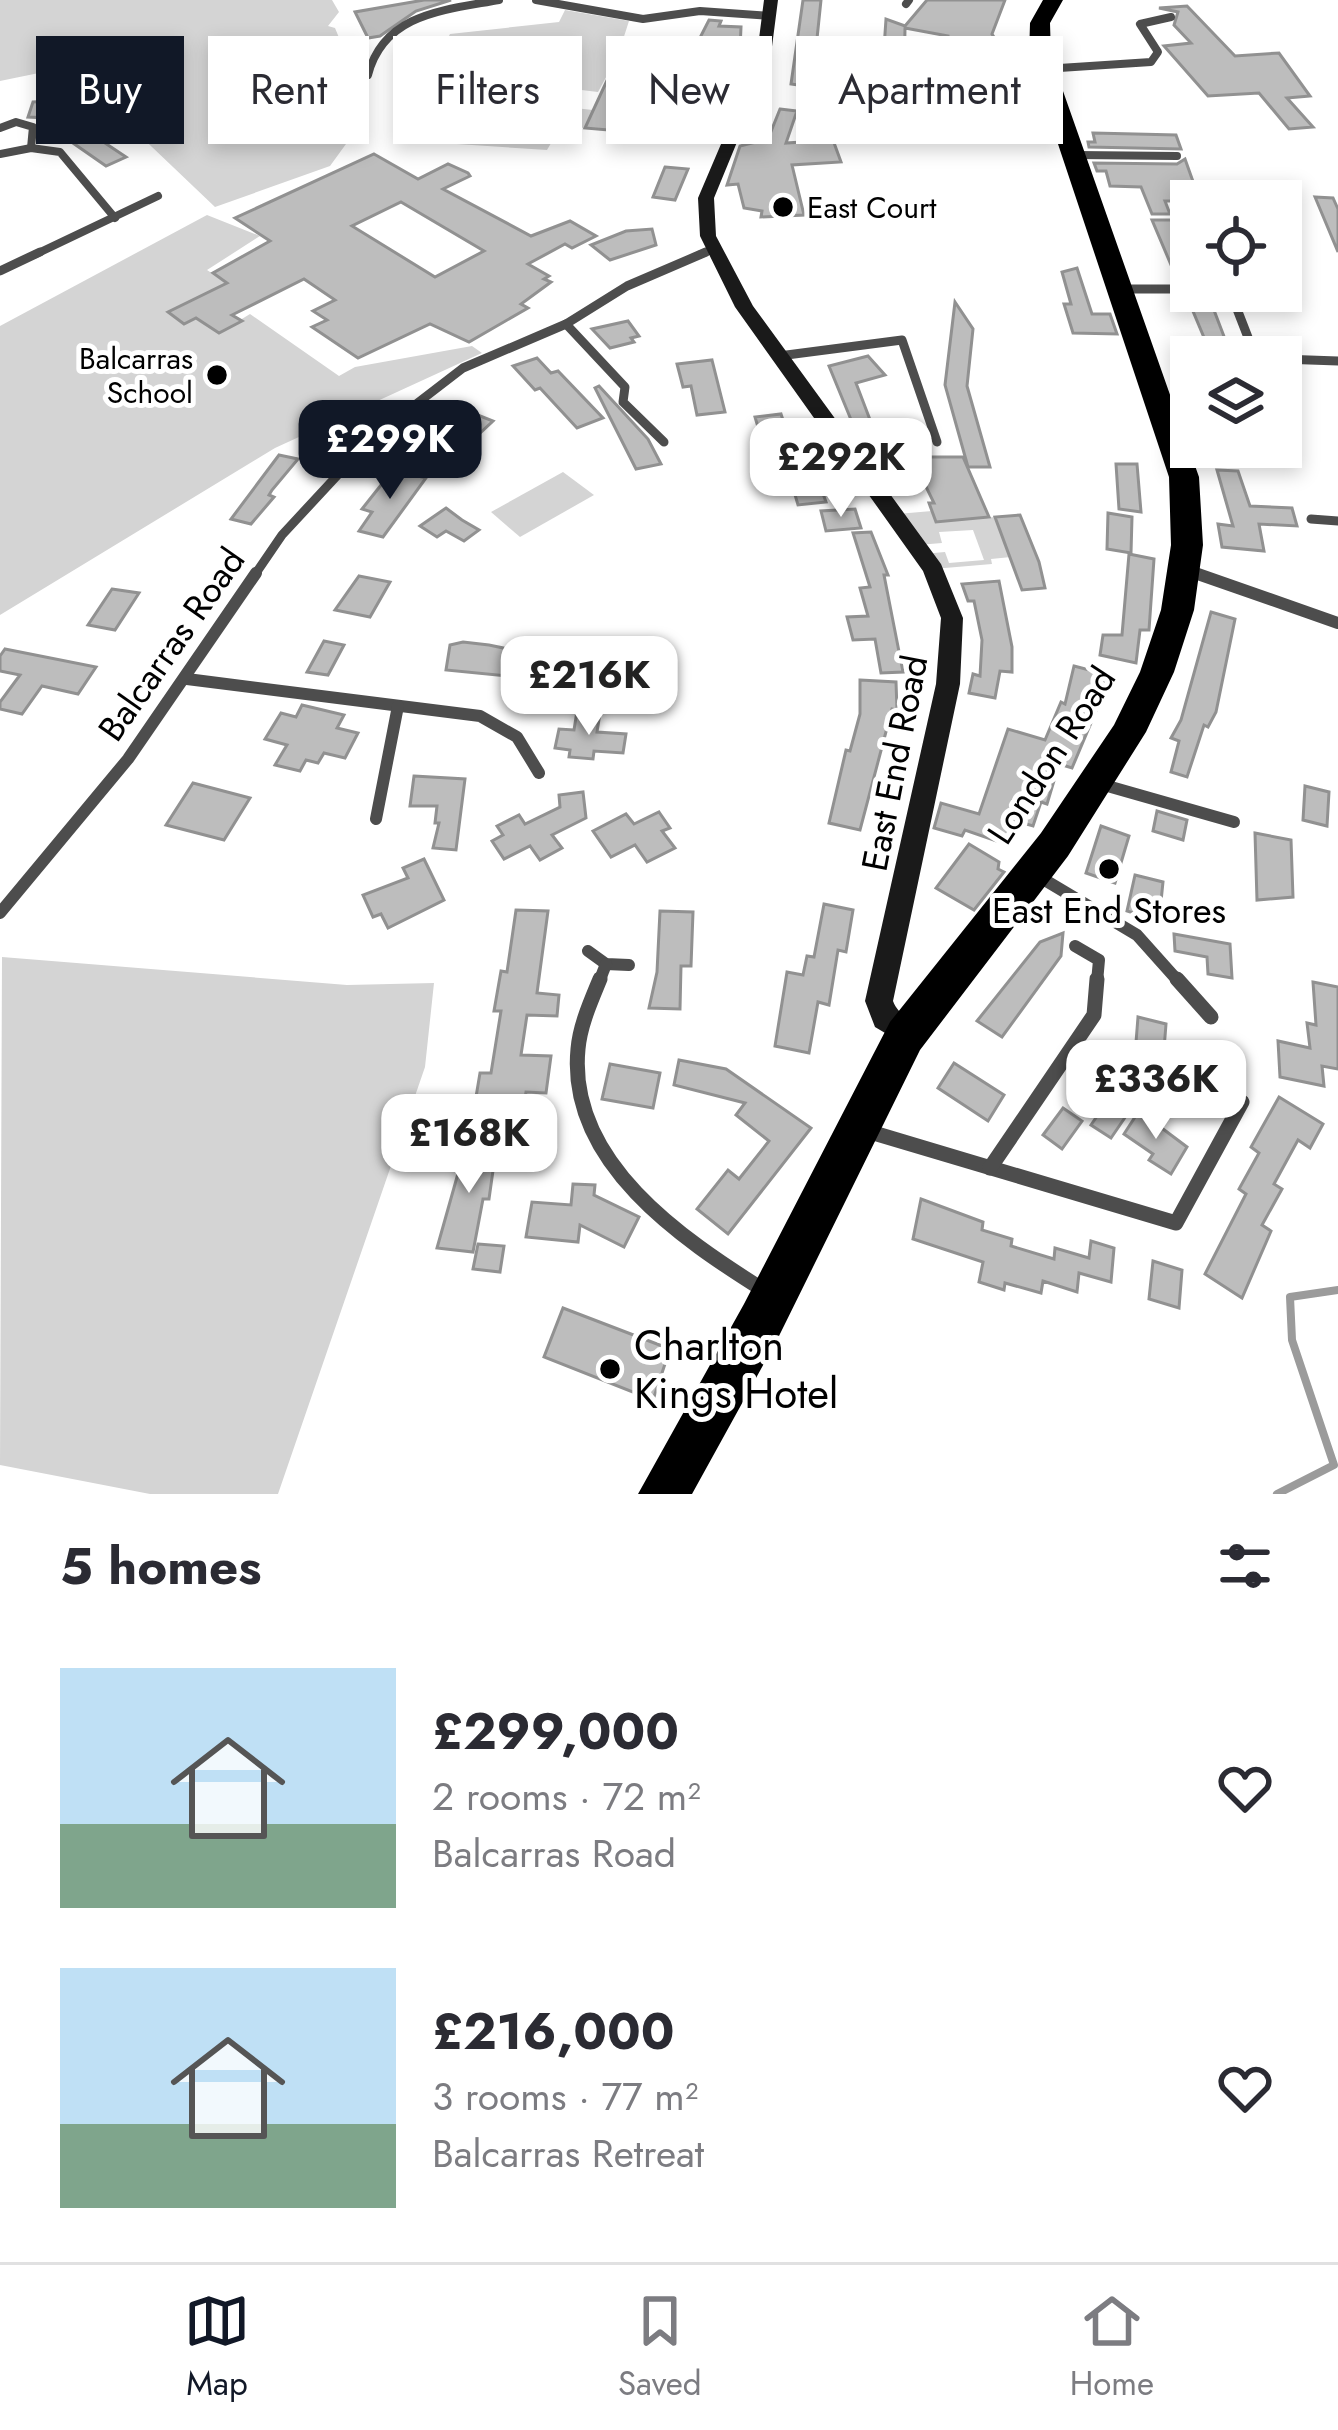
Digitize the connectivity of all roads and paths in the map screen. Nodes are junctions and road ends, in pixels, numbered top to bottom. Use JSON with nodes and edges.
{"nodes":[{"id":1,"x":499,"y":0,"type":"edge"},
{"id":2,"x":536,"y":0,"type":"edge"},
{"id":3,"x":1053,"y":0,"type":"edge"},
{"id":4,"x":771,"y":8,"type":"edge"},
{"id":5,"x":1171,"y":17,"type":"dead end"},
{"id":6,"x":1038,"y":36,"type":"edge"},
{"id":7,"x":1063,"y":68,"type":"edge"},
{"id":8,"x":369,"y":70,"type":"edge"},
{"id":9,"x":1063,"y":119,"type":"edge"},
{"id":10,"x":0,"y":128,"type":"edge"},
{"id":11,"x":31,"y":148,"type":"junction"},
{"id":12,"x":0,"y":154,"type":"edge"},
{"id":13,"x":1077,"y":155,"type":"junction"},
{"id":14,"x":1178,"y":156,"type":"dead end"},
{"id":15,"x":158,"y":196,"type":"dead end"},
{"id":16,"x":115,"y":218,"type":"junction"},
{"id":17,"x":713,"y":249,"type":"junction"},
{"id":18,"x":0,"y":271,"type":"edge"},
{"id":19,"x":1122,"y":289,"type":"junction"},
{"id":20,"x":1170,"y":289,"type":"edge"},
{"id":21,"x":566,"y":324,"type":"junction"},
{"id":22,"x":779,"y":356,"type":"junction"},
{"id":23,"x":1302,"y":359,"type":"edge"},
{"id":24,"x":1338,"y":361,"type":"edge"},
{"id":25,"x":664,"y":442,"type":"dead end"},
{"id":26,"x":937,"y":442,"type":"dead end"},
{"id":27,"x":1311,"y":519,"type":"dead end"},
{"id":28,"x":1338,"y":521,"type":"edge"},
{"id":29,"x":1187,"y":571,"type":"junction"},
{"id":30,"x":1338,"y":623,"type":"edge"},
{"id":31,"x":188,"y":679,"type":"junction"},
{"id":32,"x":398,"y":706,"type":"junction"},
{"id":33,"x":539,"y":773,"type":"dead end"},
{"id":34,"x":1096,"y":783,"type":"junction"},
{"id":35,"x":376,"y":819,"type":"dead end"},
{"id":36,"x":1234,"y":822,"type":"dead end"},
{"id":37,"x":1033,"y":873,"type":"junction"},
{"id":38,"x":0,"y":913,"type":"edge"},
{"id":39,"x":1075,"y":946,"type":"dead end"},
{"id":40,"x":588,"y":951,"type":"dead end"},
{"id":41,"x":606,"y":964,"type":"junction"},
{"id":42,"x":628,"y":965,"type":"dead end"},
{"id":43,"x":1211,"y":1017,"type":"dead end"},
{"id":44,"x":907,"y":1033,"type":"junction"},
{"id":45,"x":1242,"y":1102,"type":"dead end"},
{"id":46,"x":855,"y":1127,"type":"junction"},
{"id":47,"x":989,"y":1168,"type":"junction"},
{"id":48,"x":774,"y":1297,"type":"junction"},
{"id":49,"x":664,"y":1494,"type":"edge"}],
"edges":[{"from":1,"to":8,"type":"street"},
{"from":2,"to":4,"type":"street"},
{"from":3,"to":6,"type":"highway","name":"London Road"},
{"from":4,"to":17,"type":"street","name":"East End Road"},
{"from":5,"to":7,"type":"street"},
{"from":9,"to":13,"type":"highway","name":"London Road"},
{"from":10,"to":11,"type":"street"},
{"from":11,"to":12,"type":"street"},
{"from":11,"to":16,"type":"street"},
{"from":13,"to":14,"type":"street"},
{"from":13,"to":19,"type":"highway","name":"London Road"},
{"from":15,"to":16,"type":"street"},
{"from":16,"to":18,"type":"street"},
{"from":17,"to":21,"type":"street","name":"Balcarras Road"},
{"from":17,"to":22,"type":"street","name":"East End Road"},
{"from":19,"to":20,"type":"street"},
{"from":19,"to":29,"type":"highway","name":"London Road"},
{"from":21,"to":25,"type":"street"},
{"from":21,"to":31,"type":"street","name":"Balcarras Road"},
{"from":22,"to":26,"type":"street"},
{"from":22,"to":44,"type":"street","name":"East End Road"},
{"from":23,"to":24,"type":"street"},
{"from":27,"to":28,"type":"street"},
{"from":29,"to":30,"type":"street"},
{"from":29,"to":34,"type":"highway","name":"London Road"},
{"from":31,"to":32,"type":"street"},
{"from":31,"to":38,"type":"street","name":"Balcarras Road"},
{"from":32,"to":33,"type":"street"},
{"from":32,"to":35,"type":"street"},
{"from":34,"to":36,"type":"street"},
{"from":34,"to":37,"type":"highway","name":"London Road"},
{"from":37,"to":43,"type":"street"},
{"from":37,"to":44,"type":"highway","name":"London Road"},
{"from":39,"to":47,"type":"street"},
{"from":40,"to":41,"type":"street"},
{"from":41,"to":42,"type":"street"},
{"from":41,"to":48,"type":"street"},
{"from":44,"to":46,"type":"highway","name":"London Road"},
{"from":45,"to":47,"type":"street"},
{"from":46,"to":47,"type":"street"},
{"from":46,"to":48,"type":"highway","name":"London Road"},
{"from":48,"to":49,"type":"highway","name":"London Road"}]}
